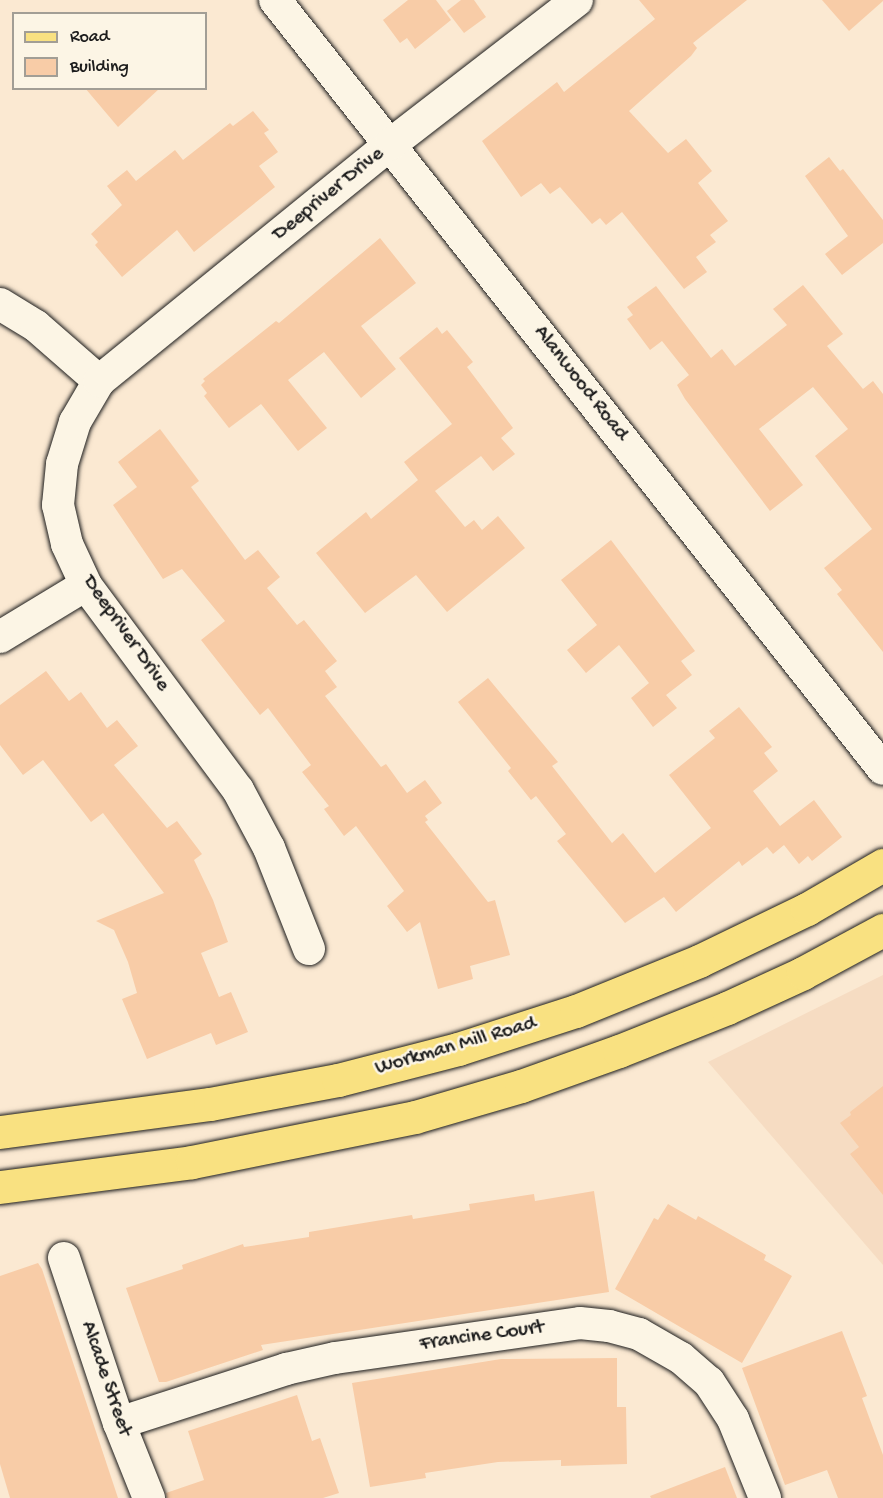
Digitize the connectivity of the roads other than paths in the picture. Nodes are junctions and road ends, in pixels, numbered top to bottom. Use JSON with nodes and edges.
{"nodes":[{"id":1,"x":275,"y":0,"type":"edge"},
{"id":2,"x":577,"y":0,"type":"edge"},
{"id":3,"x":391,"y":144,"type":"junction"},
{"id":4,"x":0,"y":304,"type":"edge"},
{"id":5,"x":99,"y":381,"type":"junction"},
{"id":6,"x":86,"y":585,"type":"junction"},
{"id":7,"x":0,"y":637,"type":"edge"},
{"id":8,"x":883,"y":769,"type":"edge"},
{"id":9,"x":883,"y":865,"type":"edge"},
{"id":10,"x":883,"y":930,"type":"edge"},
{"id":11,"x":309,"y":949,"type":"dead end"},
{"id":12,"x":0,"y":1132,"type":"edge"},
{"id":13,"x":0,"y":1187,"type":"edge"},
{"id":14,"x":64,"y":1258,"type":"dead end"},
{"id":15,"x":119,"y":1422,"type":"junction"},
{"id":16,"x":149,"y":1498,"type":"edge"},
{"id":17,"x":765,"y":1498,"type":"edge"}],
"edges":[{"from":1,"to":3,"type":"street","name":"Alanwood Road"},
{"from":2,"to":3,"type":"street","name":"Deepriver Drive"},
{"from":3,"to":5,"type":"street","name":"Deepriver Drive"},
{"from":3,"to":8,"type":"street","name":"Alanwood Road"},
{"from":4,"to":5,"type":"street"},
{"from":5,"to":6,"type":"street","name":"Deepriver Drive"},
{"from":6,"to":7,"type":"street"},
{"from":6,"to":11,"type":"street","name":"Deepriver Drive"},
{"from":9,"to":12,"type":"main road","name":"Workman Mill Road"},
{"from":10,"to":13,"type":"main road"},
{"from":14,"to":15,"type":"street","name":"Alcade Street"},
{"from":15,"to":16,"type":"street","name":"Alcade Street"},
{"from":15,"to":17,"type":"street","name":"Francine Court"}]}
